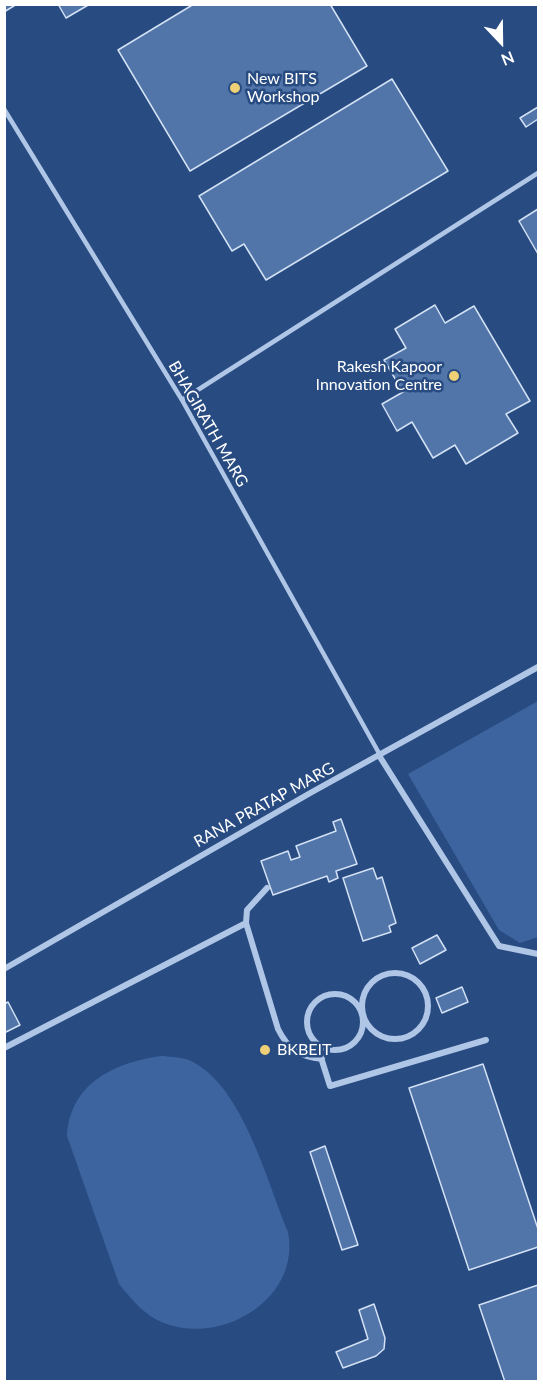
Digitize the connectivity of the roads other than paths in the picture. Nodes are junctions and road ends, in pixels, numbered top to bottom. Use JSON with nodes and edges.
{"nodes":[{"id":1,"x":4,"y":109,"type":"edge"},
{"id":2,"x":538,"y":173,"type":"edge"},
{"id":3,"x":182,"y":400,"type":"junction"},
{"id":4,"x":538,"y":667,"type":"edge"},
{"id":5,"x":380,"y":757,"type":"junction"},
{"id":6,"x":267,"y":888,"type":"dead end"},
{"id":7,"x":246,"y":923,"type":"junction"},
{"id":8,"x":538,"y":954,"type":"edge"},
{"id":9,"x":4,"y":969,"type":"edge"},
{"id":10,"x":364,"y":1019,"type":"junction"},
{"id":11,"x":486,"y":1040,"type":"dead end"},
{"id":12,"x":317,"y":1045,"type":"junction"},
{"id":13,"x":4,"y":1048,"type":"edge"},
{"id":14,"x":322,"y":1059,"type":"junction"}],
"edges":[{"from":1,"to":3,"type":"lane","name":"BHAGIRATH MARG"},
{"from":2,"to":3,"type":"lane"},
{"from":3,"to":5,"type":"lane","name":"BHAGIRATH MARG"},
{"from":4,"to":5,"type":"street","name":"RANA PRATAP MARG"},
{"from":5,"to":8,"type":"street"},
{"from":5,"to":9,"type":"street","name":"RANA PRATAP MARG"},
{"from":6,"to":7,"type":"street"},
{"from":7,"to":13,"type":"street"},
{"from":7,"to":14,"type":"street"},
{"from":10,"to":10,"type":"street"},
{"from":10,"to":12,"type":"street"},
{"from":10,"to":12,"type":"street"},
{"from":11,"to":14,"type":"street"},
{"from":12,"to":14,"type":"street"}]}
